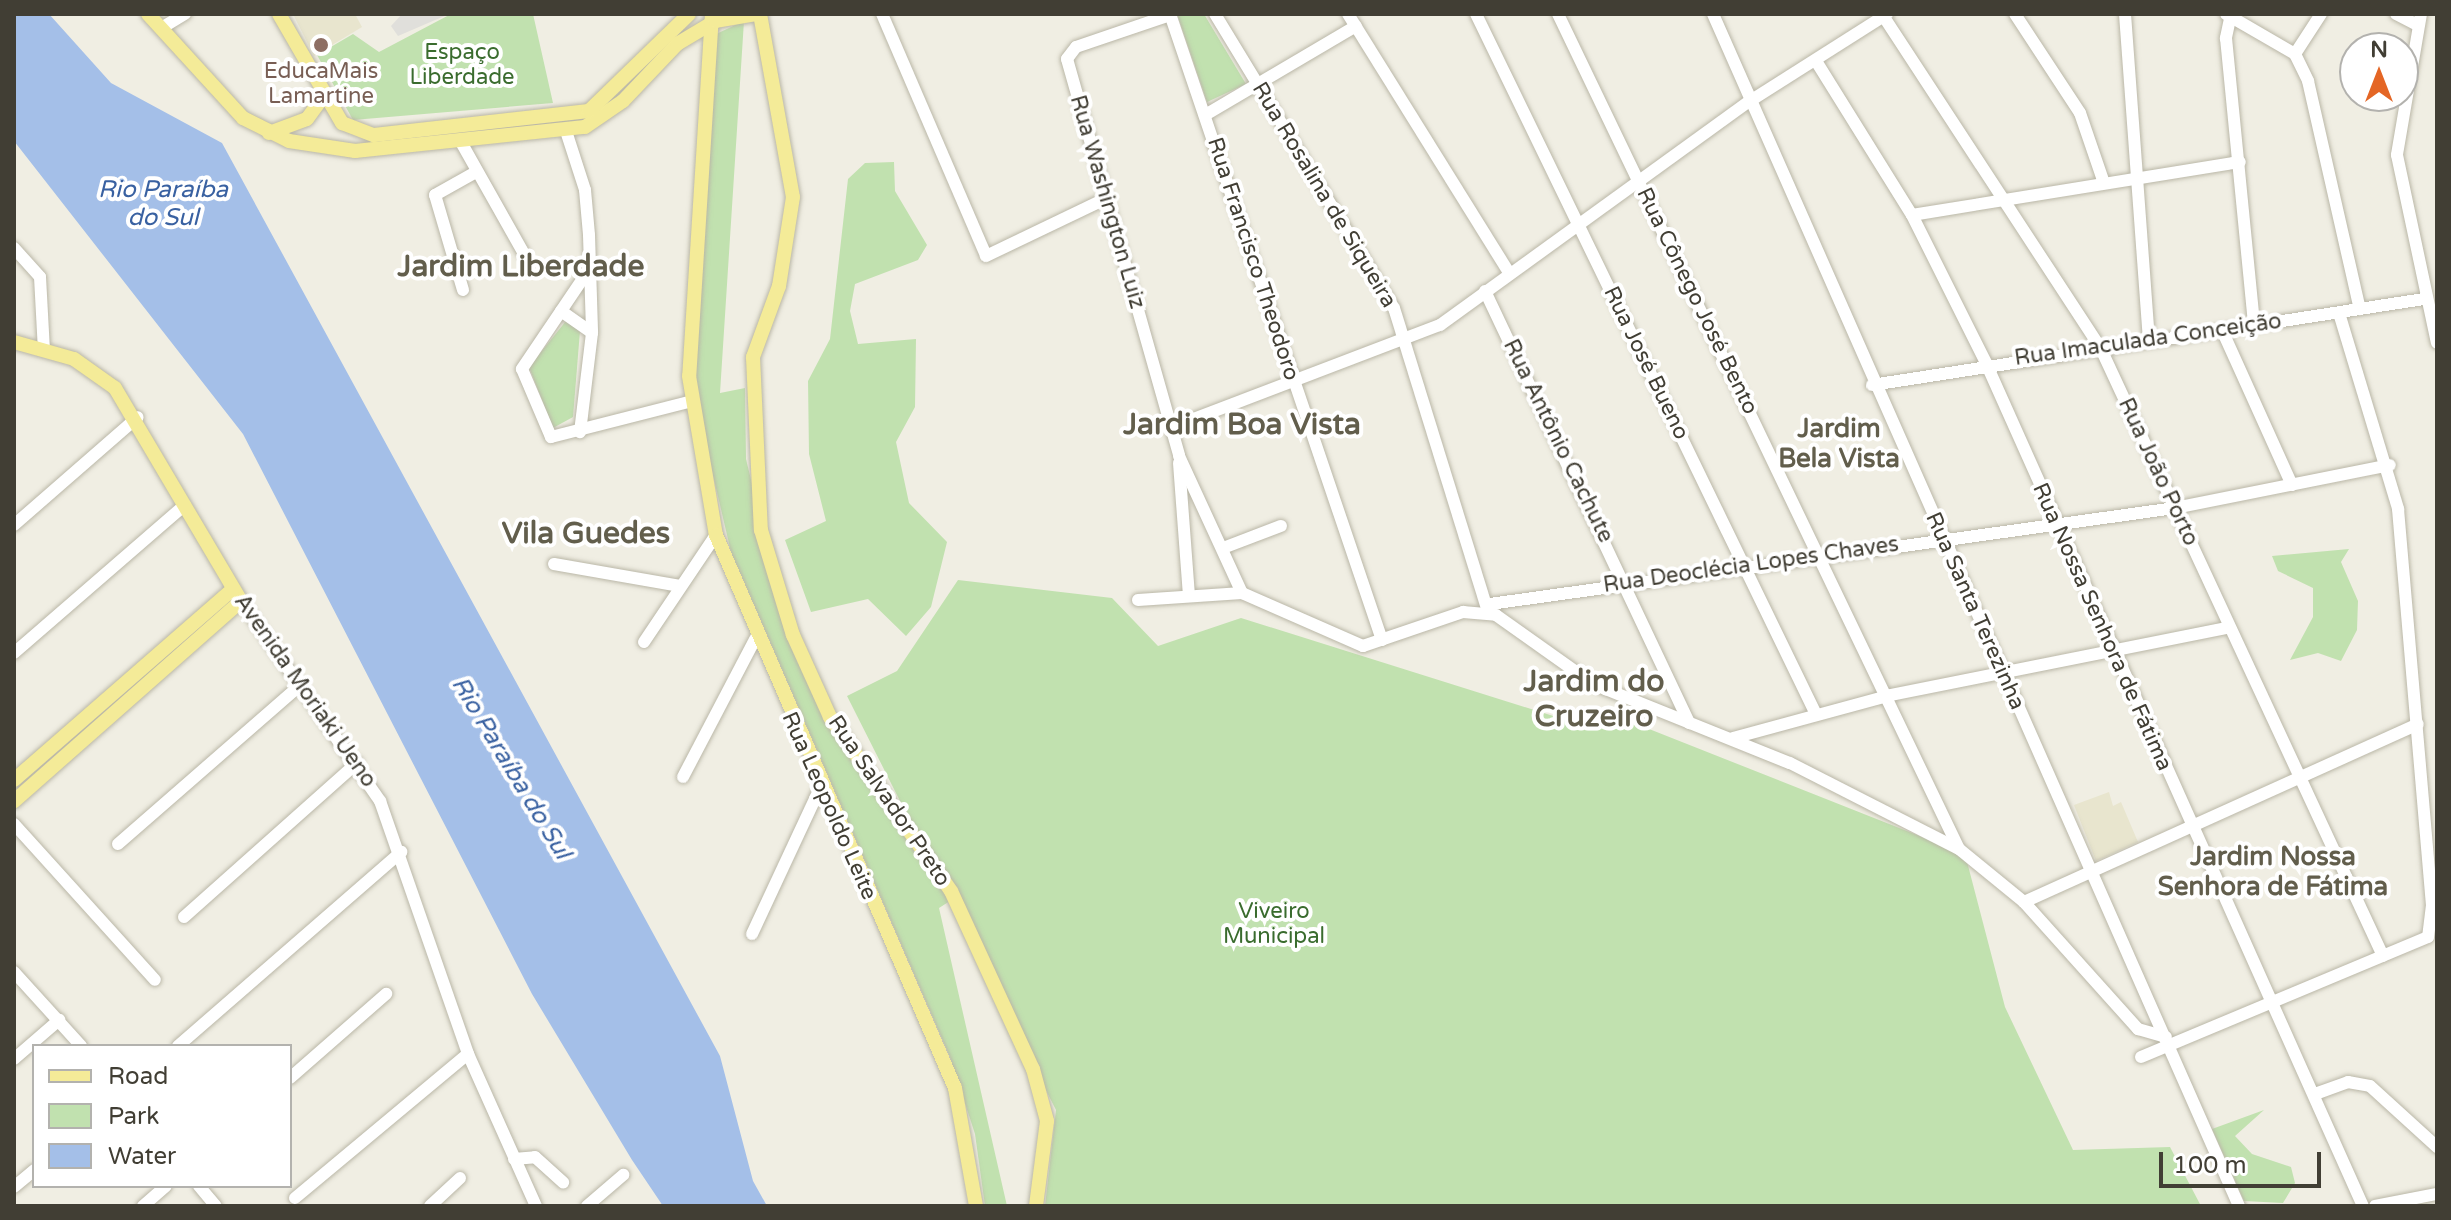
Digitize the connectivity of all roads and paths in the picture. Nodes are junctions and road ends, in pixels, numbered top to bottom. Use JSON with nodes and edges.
{"nodes":[{"id":1,"x":148,"y":14,"type":"edge"},
{"id":2,"x":185,"y":14,"type":"edge"},
{"id":3,"x":279,"y":14,"type":"edge"},
{"id":4,"x":689,"y":14,"type":"edge"},
{"id":5,"x":758,"y":14,"type":"edge"},
{"id":6,"x":882,"y":14,"type":"edge"},
{"id":7,"x":1170,"y":14,"type":"edge"},
{"id":8,"x":1215,"y":14,"type":"edge"},
{"id":9,"x":1348,"y":14,"type":"edge"},
{"id":10,"x":1476,"y":14,"type":"edge"},
{"id":11,"x":1558,"y":14,"type":"edge"},
{"id":12,"x":1713,"y":14,"type":"edge"},
{"id":13,"x":2015,"y":14,"type":"edge"},
{"id":14,"x":2125,"y":14,"type":"edge"},
{"id":15,"x":2321,"y":14,"type":"edge"},
{"id":16,"x":2396,"y":14,"type":"edge"},
{"id":17,"x":1884,"y":15,"type":"edge"},
{"id":18,"x":2229,"y":15,"type":"edge"},
{"id":19,"x":715,"y":19,"type":"edge"},
{"id":20,"x":2420,"y":20,"type":"edge"},
{"id":21,"x":1356,"y":26,"type":"junction"},
{"id":22,"x":163,"y":27,"type":"junction"},
{"id":23,"x":2295,"y":54,"type":"junction"},
{"id":24,"x":1816,"y":61,"type":"junction"},
{"id":25,"x":1259,"y":86,"type":"junction"},
{"id":26,"x":325,"y":94,"type":"junction"},
{"id":27,"x":1750,"y":101,"type":"junction"},
{"id":28,"x":1205,"y":115,"type":"junction"},
{"id":29,"x":566,"y":131,"type":"junction"},
{"id":30,"x":269,"y":133,"type":"junction"},
{"id":31,"x":461,"y":142,"type":"junction"},
{"id":32,"x":2240,"y":162,"type":"junction"},
{"id":33,"x":476,"y":172,"type":"junction"},
{"id":34,"x":2137,"y":177,"type":"junction"},
{"id":35,"x":1638,"y":181,"type":"junction"},
{"id":36,"x":2104,"y":183,"type":"junction"},
{"id":37,"x":1107,"y":198,"type":"junction"},
{"id":38,"x":2001,"y":202,"type":"junction"},
{"id":39,"x":1912,"y":215,"type":"junction"},
{"id":40,"x":1578,"y":225,"type":"junction"},
{"id":41,"x":14,"y":248,"type":"edge"},
{"id":42,"x":524,"y":254,"type":"dead end"},
{"id":43,"x":590,"y":268,"type":"junction"},
{"id":44,"x":1510,"y":274,"type":"junction"},
{"id":45,"x":463,"y":290,"type":"dead end"},
{"id":46,"x":1485,"y":291,"type":"junction"},
{"id":47,"x":2424,"y":299,"type":"junction"},
{"id":48,"x":2360,"y":309,"type":"junction"},
{"id":49,"x":561,"y":311,"type":"junction"},
{"id":50,"x":2339,"y":313,"type":"junction"},
{"id":51,"x":2254,"y":325,"type":"junction"},
{"id":52,"x":2222,"y":330,"type":"junction"},
{"id":53,"x":592,"y":333,"type":"junction"},
{"id":54,"x":2149,"y":341,"type":"junction"},
{"id":55,"x":14,"y":342,"type":"edge"},
{"id":56,"x":1407,"y":343,"type":"junction"},
{"id":57,"x":2437,"y":343,"type":"edge"},
{"id":58,"x":2101,"y":349,"type":"junction"},
{"id":59,"x":44,"y":350,"type":"junction"},
{"id":60,"x":1986,"y":363,"type":"junction"},
{"id":61,"x":1294,"y":383,"type":"junction"},
{"id":62,"x":1872,"y":385,"type":"junction"},
{"id":63,"x":692,"y":401,"type":"junction"},
{"id":64,"x":138,"y":417,"type":"junction"},
{"id":65,"x":1170,"y":428,"type":"junction"},
{"id":66,"x":580,"y":432,"type":"junction"},
{"id":67,"x":1179,"y":456,"type":"junction"},
{"id":68,"x":2390,"y":465,"type":"junction"},
{"id":69,"x":2292,"y":485,"type":"junction"},
{"id":70,"x":185,"y":505,"type":"junction"},
{"id":71,"x":2175,"y":508,"type":"junction"},
{"id":72,"x":2057,"y":523,"type":"junction"},
{"id":73,"x":14,"y":525,"type":"edge"},
{"id":74,"x":1281,"y":526,"type":"dead end"},
{"id":75,"x":716,"y":535,"type":"junction"},
{"id":76,"x":1944,"y":538,"type":"junction"},
{"id":77,"x":1223,"y":548,"type":"junction"},
{"id":78,"x":1821,"y":557,"type":"junction"},
{"id":79,"x":554,"y":564,"type":"dead end"},
{"id":80,"x":1746,"y":567,"type":"junction"},
{"id":81,"x":1627,"y":583,"type":"junction"},
{"id":82,"x":680,"y":586,"type":"junction"},
{"id":83,"x":1242,"y":593,"type":"junction"},
{"id":84,"x":237,"y":595,"type":"junction"},
{"id":85,"x":1189,"y":596,"type":"junction"},
{"id":86,"x":1138,"y":600,"type":"dead end"},
{"id":87,"x":1488,"y":607,"type":"junction"},
{"id":88,"x":2227,"y":628,"type":"junction"},
{"id":89,"x":755,"y":639,"type":"junction"},
{"id":90,"x":1382,"y":640,"type":"junction"},
{"id":91,"x":644,"y":642,"type":"dead end"},
{"id":92,"x":2111,"y":652,"type":"junction"},
{"id":93,"x":14,"y":653,"type":"edge"},
{"id":94,"x":2002,"y":672,"type":"junction"},
{"id":95,"x":300,"y":685,"type":"junction"},
{"id":96,"x":1891,"y":695,"type":"junction"},
{"id":97,"x":1815,"y":712,"type":"junction"},
{"id":98,"x":1689,"y":723,"type":"junction"},
{"id":99,"x":2418,"y":724,"type":"junction"},
{"id":100,"x":1733,"y":738,"type":"junction"},
{"id":101,"x":357,"y":763,"type":"junction"},
{"id":102,"x":683,"y":777,"type":"dead end"},
{"id":103,"x":2299,"y":778,"type":"junction"},
{"id":104,"x":14,"y":780,"type":"edge"},
{"id":105,"x":821,"y":786,"type":"junction"},
{"id":106,"x":14,"y":801,"type":"edge"},
{"id":107,"x":14,"y":824,"type":"edge"},
{"id":108,"x":2191,"y":828,"type":"junction"},
{"id":109,"x":118,"y":844,"type":"dead end"},
{"id":110,"x":1959,"y":849,"type":"junction"},
{"id":111,"x":401,"y":852,"type":"junction"},
{"id":112,"x":2089,"y":873,"type":"junction"},
{"id":113,"x":2024,"y":902,"type":"junction"},
{"id":114,"x":2434,"y":905,"type":"edge"},
{"id":115,"x":184,"y":917,"type":"dead end"},
{"id":116,"x":752,"y":934,"type":"dead end"},
{"id":117,"x":2432,"y":937,"type":"edge"},
{"id":118,"x":2383,"y":956,"type":"junction"},
{"id":119,"x":14,"y":972,"type":"edge"},
{"id":120,"x":155,"y":980,"type":"dead end"},
{"id":121,"x":386,"y":994,"type":"dead end"},
{"id":122,"x":2275,"y":1001,"type":"junction"},
{"id":123,"x":59,"y":1020,"type":"junction"},
{"id":124,"x":2168,"y":1041,"type":"junction"},
{"id":125,"x":79,"y":1044,"type":"edge"},
{"id":126,"x":180,"y":1044,"type":"edge"},
{"id":127,"x":468,"y":1054,"type":"junction"},
{"id":128,"x":2141,"y":1057,"type":"dead end"},
{"id":129,"x":14,"y":1059,"type":"edge"},
{"id":130,"x":292,"y":1076,"type":"edge"},
{"id":131,"x":2315,"y":1094,"type":"junction"},
{"id":132,"x":2437,"y":1147,"type":"edge"},
{"id":133,"x":514,"y":1159,"type":"junction"},
{"id":134,"x":32,"y":1172,"type":"edge"},
{"id":135,"x":623,"y":1175,"type":"dead end"},
{"id":136,"x":460,"y":1178,"type":"dead end"},
{"id":137,"x":563,"y":1182,"type":"dead end"},
{"id":138,"x":14,"y":1187,"type":"edge"},
{"id":139,"x":164,"y":1188,"type":"edge"},
{"id":140,"x":201,"y":1188,"type":"edge"},
{"id":141,"x":2437,"y":1194,"type":"edge"},
{"id":142,"x":295,"y":1198,"type":"dead end"},
{"id":143,"x":143,"y":1206,"type":"edge"},
{"id":144,"x":216,"y":1206,"type":"edge"},
{"id":145,"x":430,"y":1206,"type":"edge"},
{"id":146,"x":536,"y":1206,"type":"edge"},
{"id":147,"x":587,"y":1206,"type":"edge"},
{"id":148,"x":976,"y":1206,"type":"edge"},
{"id":149,"x":1036,"y":1206,"type":"edge"},
{"id":150,"x":2239,"y":1206,"type":"edge"},
{"id":151,"x":2363,"y":1206,"type":"edge"},
{"id":152,"x":2384,"y":1206,"type":"edge"}],
"edges":[{"from":1,"to":22,"type":"main road"},
{"from":2,"to":22,"type":"street"},
{"from":3,"to":26,"type":"main road"},
{"from":4,"to":26,"type":"main road"},
{"from":5,"to":19,"type":"main road"},
{"from":5,"to":149,"type":"main road","name":"Rua Salvador Preto"},
{"from":6,"to":37,"type":"street"},
{"from":7,"to":28,"type":"street","name":"Rua Francisco Theodoro"},
{"from":7,"to":37,"type":"street","name":"Rua Washington Luiz"},
{"from":8,"to":25,"type":"street","name":"Rua Rosalina de Siqueira"},
{"from":9,"to":21,"type":"street"},
{"from":10,"to":40,"type":"street","name":"Rua José Bueno"},
{"from":11,"to":35,"type":"street","name":"Rua Cônego José Bento"},
{"from":12,"to":27,"type":"street","name":"Rua Santa Terezinha"},
{"from":13,"to":36,"type":"street"},
{"from":14,"to":34,"type":"street"},
{"from":15,"to":23,"type":"street"},
{"from":16,"to":20,"type":"street"},
{"from":17,"to":24,"type":"street"},
{"from":17,"to":38,"type":"street","name":"Rua João Porto"},
{"from":18,"to":23,"type":"street"},
{"from":18,"to":32,"type":"street"},
{"from":19,"to":29,"type":"main road"},
{"from":19,"to":63,"type":"main road","name":"Rua Leopoldo Leite"},
{"from":20,"to":47,"type":"street"},
{"from":21,"to":25,"type":"street"},
{"from":21,"to":44,"type":"street"},
{"from":22,"to":30,"type":"main road"},
{"from":23,"to":48,"type":"street"},
{"from":24,"to":27,"type":"street"},
{"from":24,"to":39,"type":"street","name":"Rua Nossa Senhora de Fátima"},
{"from":25,"to":28,"type":"street"},
{"from":25,"to":56,"type":"street","name":"Rua Rosalina de Siqueira"},
{"from":26,"to":30,"type":"main road"},
{"from":27,"to":35,"type":"street"},
{"from":27,"to":62,"type":"street","name":"Rua Santa Terezinha"},
{"from":28,"to":61,"type":"street","name":"Rua Francisco Theodoro"},
{"from":29,"to":31,"type":"main road"},
{"from":29,"to":43,"type":"street"},
{"from":30,"to":31,"type":"main road"},
{"from":31,"to":33,"type":"street"},
{"from":32,"to":34,"type":"street"},
{"from":32,"to":51,"type":"street"},
{"from":33,"to":42,"type":"street"},
{"from":33,"to":45,"type":"street"},
{"from":34,"to":36,"type":"street"},
{"from":34,"to":54,"type":"street"},
{"from":35,"to":40,"type":"street"},
{"from":35,"to":78,"type":"street","name":"Rua Cônego José Bento"},
{"from":36,"to":38,"type":"street"},
{"from":37,"to":65,"type":"street","name":"Rua Washington Luiz"},
{"from":38,"to":39,"type":"street"},
{"from":38,"to":58,"type":"street","name":"Rua João Porto"},
{"from":39,"to":60,"type":"street","name":"Rua Nossa Senhora de Fátima"},
{"from":40,"to":44,"type":"street"},
{"from":40,"to":80,"type":"street","name":"Rua José Bueno"},
{"from":41,"to":59,"type":"street"},
{"from":43,"to":49,"type":"street"},
{"from":43,"to":53,"type":"street"},
{"from":44,"to":46,"type":"street"},
{"from":46,"to":56,"type":"street"},
{"from":46,"to":81,"type":"street","name":"Rua Antônio Cachute"},
{"from":47,"to":48,"type":"street","name":"Rua Imaculada Conceição"},
{"from":47,"to":57,"type":"street"},
{"from":48,"to":50,"type":"street","name":"Rua Imaculada Conceição"},
{"from":49,"to":53,"type":"street"},
{"from":49,"to":66,"type":"street"},
{"from":50,"to":51,"type":"street","name":"Rua Imaculada Conceição"},
{"from":50,"to":68,"type":"street"},
{"from":51,"to":52,"type":"street","name":"Rua Imaculada Conceição"},
{"from":52,"to":54,"type":"street","name":"Rua Imaculada Conceição"},
{"from":52,"to":69,"type":"street"},
{"from":53,"to":66,"type":"street"},
{"from":54,"to":58,"type":"street","name":"Rua Imaculada Conceição"},
{"from":55,"to":59,"type":"main road","name":"Avenida Moriaki Ueno"},
{"from":56,"to":61,"type":"street"},
{"from":56,"to":87,"type":"street","name":"Rua Rosalina de Siqueira"},
{"from":58,"to":60,"type":"street","name":"Rua Imaculada Conceição"},
{"from":58,"to":71,"type":"street","name":"Rua João Porto"},
{"from":59,"to":64,"type":"main road","name":"Avenida Moriaki Ueno"},
{"from":60,"to":62,"type":"street","name":"Rua Imaculada Conceição"},
{"from":60,"to":72,"type":"street","name":"Rua Nossa Senhora de Fátima"},
{"from":61,"to":65,"type":"street"},
{"from":61,"to":90,"type":"street","name":"Rua Francisco Theodoro"},
{"from":62,"to":76,"type":"street","name":"Rua Santa Terezinha"},
{"from":63,"to":66,"type":"street"},
{"from":63,"to":75,"type":"main road","name":"Rua Leopoldo Leite"},
{"from":64,"to":70,"type":"main road","name":"Avenida Moriaki Ueno"},
{"from":64,"to":73,"type":"street"},
{"from":65,"to":67,"type":"street","name":"Rua Washington Luiz"},
{"from":67,"to":77,"type":"street","name":"Rua Washington Luiz"},
{"from":67,"to":85,"type":"street","name":"Rua Washington Luiz"},
{"from":68,"to":69,"type":"street","name":"Rua Deoclécia Lopes Chaves"},
{"from":68,"to":99,"type":"street"},
{"from":69,"to":71,"type":"street","name":"Rua Deoclécia Lopes Chaves"},
{"from":70,"to":84,"type":"main road","name":"Avenida Moriaki Ueno"},
{"from":70,"to":93,"type":"street"},
{"from":71,"to":72,"type":"street","name":"Rua Deoclécia Lopes Chaves"},
{"from":71,"to":88,"type":"street","name":"Rua João Porto"},
{"from":72,"to":76,"type":"street","name":"Rua Deoclécia Lopes Chaves"},
{"from":72,"to":92,"type":"street","name":"Rua Nossa Senhora de Fátima"},
{"from":74,"to":77,"type":"street"},
{"from":75,"to":82,"type":"street"},
{"from":75,"to":89,"type":"main road","name":"Rua Leopoldo Leite"},
{"from":76,"to":78,"type":"street","name":"Rua Deoclécia Lopes Chaves"},
{"from":76,"to":94,"type":"street","name":"Rua Santa Terezinha"},
{"from":77,"to":83,"type":"street","name":"Rua Washington Luiz"},
{"from":78,"to":80,"type":"street","name":"Rua Deoclécia Lopes Chaves"},
{"from":78,"to":96,"type":"street","name":"Rua Cônego José Bento"},
{"from":79,"to":82,"type":"street"},
{"from":80,"to":81,"type":"street","name":"Rua Deoclécia Lopes Chaves"},
{"from":80,"to":97,"type":"street","name":"Rua José Bueno"},
{"from":81,"to":87,"type":"street","name":"Rua Deoclécia Lopes Chaves"},
{"from":81,"to":98,"type":"street","name":"Rua Antônio Cachute"},
{"from":82,"to":91,"type":"street"},
{"from":83,"to":85,"type":"street"},
{"from":83,"to":90,"type":"street","name":"Rua Deoclécia Lopes Chaves"},
{"from":84,"to":95,"type":"street","name":"Avenida Moriaki Ueno"},
{"from":84,"to":104,"type":"main road"},
{"from":84,"to":106,"type":"main road"},
{"from":85,"to":86,"type":"street"},
{"from":87,"to":90,"type":"street","name":"Rua Deoclécia Lopes Chaves"},
{"from":87,"to":98,"type":"street"},
{"from":88,"to":92,"type":"street"},
{"from":88,"to":103,"type":"street","name":"Rua João Porto"},
{"from":89,"to":102,"type":"street"},
{"from":89,"to":105,"type":"main road","name":"Rua Leopoldo Leite"},
{"from":92,"to":94,"type":"street"},
{"from":92,"to":108,"type":"street","name":"Rua Nossa Senhora de Fátima"},
{"from":94,"to":96,"type":"street"},
{"from":94,"to":112,"type":"street","name":"Rua Santa Terezinha"},
{"from":95,"to":101,"type":"street","name":"Avenida Moriaki Ueno"},
{"from":95,"to":109,"type":"street"},
{"from":96,"to":97,"type":"street"},
{"from":96,"to":110,"type":"street","name":"Rua Cônego José Bento"},
{"from":97,"to":100,"type":"street"},
{"from":98,"to":100,"type":"street"},
{"from":99,"to":103,"type":"street"},
{"from":99,"to":114,"type":"street"},
{"from":100,"to":110,"type":"street"},
{"from":101,"to":111,"type":"street","name":"Avenida Moriaki Ueno"},
{"from":101,"to":115,"type":"street"},
{"from":103,"to":108,"type":"street"},
{"from":103,"to":118,"type":"street","name":"Rua João Porto"},
{"from":105,"to":116,"type":"street"},
{"from":105,"to":148,"type":"main road","name":"Rua Leopoldo Leite"},
{"from":107,"to":120,"type":"street"},
{"from":108,"to":112,"type":"street"},
{"from":108,"to":122,"type":"street","name":"Rua Nossa Senhora de Fátima"},
{"from":110,"to":113,"type":"street"},
{"from":111,"to":126,"type":"street"},
{"from":111,"to":127,"type":"street","name":"Avenida Moriaki Ueno"},
{"from":112,"to":113,"type":"street"},
{"from":112,"to":124,"type":"street","name":"Rua Santa Terezinha"},
{"from":113,"to":124,"type":"street"},
{"from":114,"to":117,"type":"street"},
{"from":117,"to":118,"type":"street"},
{"from":118,"to":122,"type":"street"},
{"from":119,"to":123,"type":"street"},
{"from":121,"to":130,"type":"street"},
{"from":122,"to":124,"type":"street"},
{"from":122,"to":131,"type":"street","name":"Rua Nossa Senhora de Fátima"},
{"from":123,"to":125,"type":"street"},
{"from":123,"to":129,"type":"street"},
{"from":124,"to":128,"type":"street"},
{"from":124,"to":150,"type":"street","name":"Rua Santa Terezinha"},
{"from":127,"to":133,"type":"street","name":"Avenida Moriaki Ueno"},
{"from":127,"to":142,"type":"street"},
{"from":131,"to":132,"type":"street"},
{"from":131,"to":151,"type":"street","name":"Rua Nossa Senhora de Fátima"},
{"from":133,"to":137,"type":"street"},
{"from":133,"to":146,"type":"street","name":"Avenida Moriaki Ueno"},
{"from":134,"to":138,"type":"street"},
{"from":135,"to":147,"type":"street"},
{"from":136,"to":145,"type":"street"},
{"from":139,"to":143,"type":"street"},
{"from":140,"to":144,"type":"street"},
{"from":141,"to":152,"type":"street"}]}
